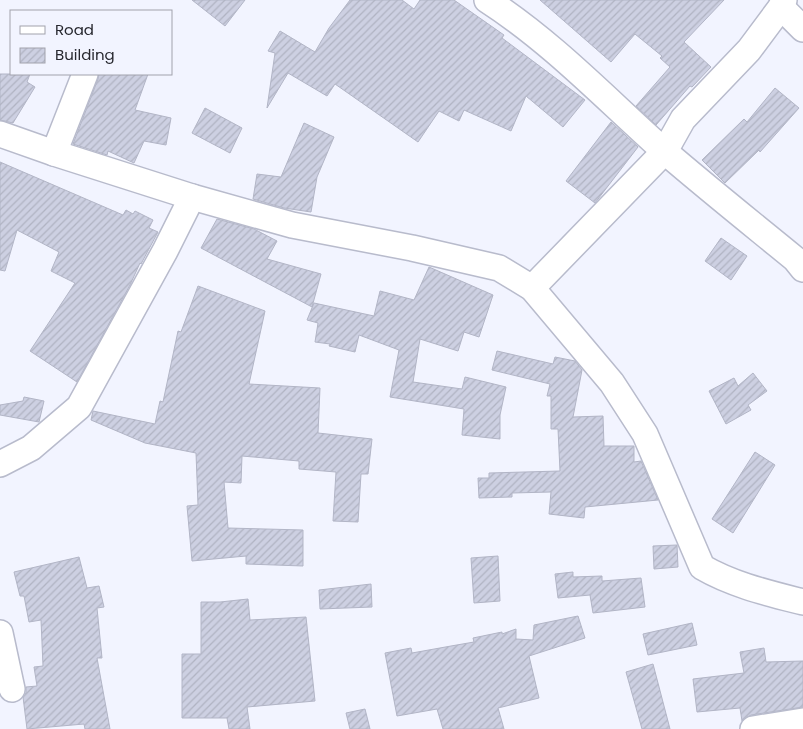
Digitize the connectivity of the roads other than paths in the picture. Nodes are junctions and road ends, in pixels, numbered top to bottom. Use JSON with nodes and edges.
{"nodes":[{"id":1,"x":487,"y":0,"type":"edge"},
{"id":2,"x":783,"y":4,"type":"edge"},
{"id":3,"x":803,"y":29,"type":"edge"},
{"id":4,"x":85,"y":75,"type":"edge"},
{"id":5,"x":0,"y":134,"type":"edge"},
{"id":6,"x":665,"y":151,"type":"junction"},
{"id":7,"x":54,"y":153,"type":"junction"},
{"id":8,"x":192,"y":197,"type":"junction"},
{"id":9,"x":803,"y":269,"type":"edge"},
{"id":10,"x":532,"y":288,"type":"junction"},
{"id":11,"x":0,"y":464,"type":"edge"},
{"id":12,"x":803,"y":602,"type":"edge"},
{"id":13,"x":0,"y":633,"type":"edge"},
{"id":14,"x":12,"y":689,"type":"dead end"},
{"id":15,"x":803,"y":721,"type":"edge"},
{"id":16,"x":753,"y":729,"type":"edge"}],
"edges":[{"from":1,"to":6,"type":"street"},
{"from":2,"to":3,"type":"street"},
{"from":2,"to":6,"type":"street"},
{"from":4,"to":7,"type":"street"},
{"from":5,"to":7,"type":"street"},
{"from":6,"to":9,"type":"street"},
{"from":6,"to":10,"type":"street"},
{"from":7,"to":8,"type":"street"},
{"from":8,"to":10,"type":"street"},
{"from":8,"to":11,"type":"street"},
{"from":10,"to":12,"type":"street"},
{"from":13,"to":14,"type":"street"},
{"from":15,"to":16,"type":"street"}]}
